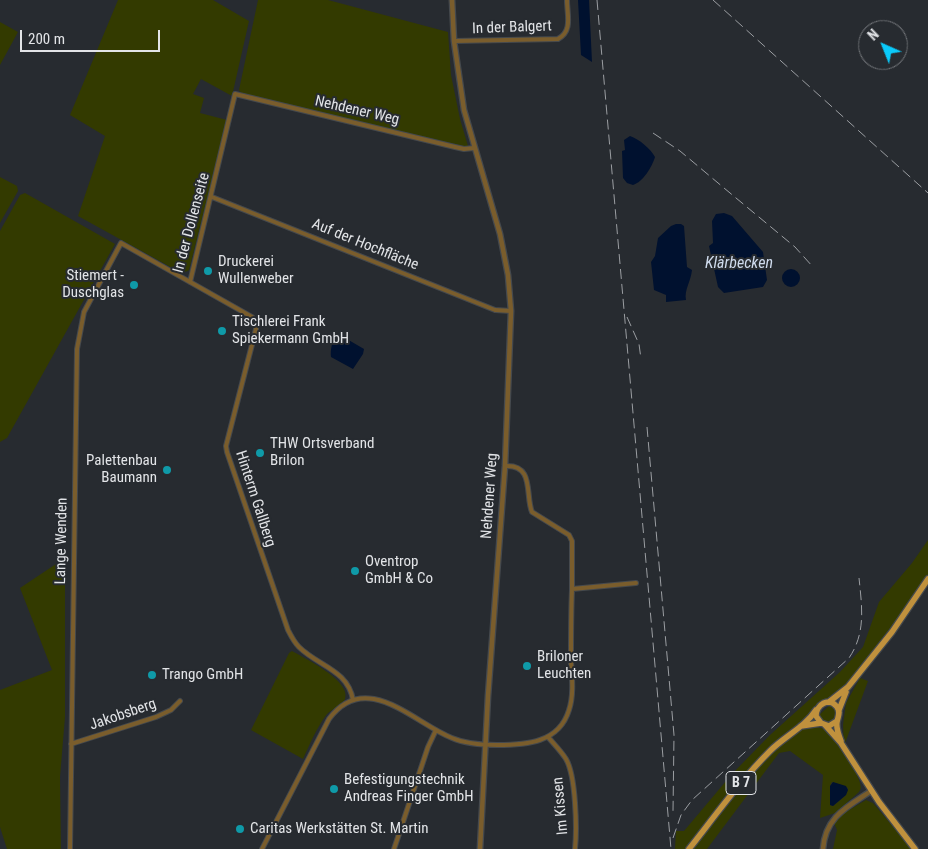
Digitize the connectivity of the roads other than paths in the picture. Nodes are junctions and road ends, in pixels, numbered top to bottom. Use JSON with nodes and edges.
{"nodes":[{"id":1,"x":452,"y":0,"type":"edge"},
{"id":2,"x":566,"y":0,"type":"edge"},
{"id":3,"x":454,"y":41,"type":"junction"},
{"id":4,"x":235,"y":94,"type":"joint"},
{"id":5,"x":474,"y":148,"type":"junction"},
{"id":6,"x":212,"y":197,"type":"junction"},
{"id":7,"x":121,"y":243,"type":"joint"},
{"id":8,"x":190,"y":282,"type":"junction"},
{"id":9,"x":511,"y":311,"type":"junction"},
{"id":10,"x":505,"y":466,"type":"junction"},
{"id":11,"x":928,"y":579,"type":"edge"},
{"id":12,"x":636,"y":583,"type":"dead end"},
{"id":13,"x":572,"y":589,"type":"junction"},
{"id":14,"x":848,"y":687,"type":"junction"},
{"id":15,"x":353,"y":700,"type":"junction"},
{"id":16,"x":180,"y":701,"type":"dead end"},
{"id":17,"x":830,"y":702,"type":"junction"},
{"id":18,"x":816,"y":710,"type":"junction"},
{"id":19,"x":839,"y":710,"type":"junction"},
{"id":20,"x":837,"y":721,"type":"junction"},
{"id":21,"x":823,"y":724,"type":"junction"},
{"id":22,"x":801,"y":726,"type":"junction"},
{"id":23,"x":436,"y":730,"type":"junction"},
{"id":24,"x":548,"y":737,"type":"junction"},
{"id":25,"x":841,"y":743,"type":"junction"},
{"id":26,"x":71,"y":744,"type":"junction"},
{"id":27,"x":486,"y":744,"type":"junction"},
{"id":28,"x":871,"y":791,"type":"junction"},
{"id":29,"x":70,"y":849,"type":"edge"},
{"id":30,"x":262,"y":849,"type":"edge"},
{"id":31,"x":394,"y":849,"type":"edge"},
{"id":32,"x":480,"y":849,"type":"edge"},
{"id":33,"x":575,"y":849,"type":"edge"},
{"id":34,"x":689,"y":849,"type":"edge"},
{"id":35,"x":822,"y":849,"type":"edge"},
{"id":36,"x":916,"y":849,"type":"edge"}],
"edges":[{"from":1,"to":3,"type":"street","name":"Nehdener Weg"},
{"from":2,"to":3,"type":"street","name":"In der Balgert"},
{"from":3,"to":5,"type":"street","name":"Nehdener Weg"},
{"from":4,"to":5,"type":"street","name":"Nehdener Weg"},
{"from":4,"to":6,"type":"street","name":"In der Dollenseite"},
{"from":5,"to":9,"type":"street","name":"Nehdener Weg"},
{"from":6,"to":8,"type":"street","name":"In der Dollenseite"},
{"from":6,"to":9,"type":"street","name":"Auf der Hochfläche"},
{"from":7,"to":8,"type":"street","name":"In der Dollenseite"},
{"from":7,"to":26,"type":"street","name":"Lange Wenden"},
{"from":8,"to":15,"type":"street","name":"Hinterm Gallberg"},
{"from":9,"to":10,"type":"street","name":"Nehdener Weg"},
{"from":10,"to":13,"type":"street"},
{"from":10,"to":27,"type":"street","name":"Nehdener Weg"},
{"from":11,"to":14,"type":"main road","number":"B 7"},
{"from":12,"to":13,"type":"street"},
{"from":13,"to":24,"type":"street"},
{"from":14,"to":17,"type":"main road","number":"B 7"},
{"from":14,"to":19,"type":"main road","number":"B 7"},
{"from":15,"to":23,"type":"street"},
{"from":15,"to":30,"type":"street"},
{"from":16,"to":26,"type":"street","name":"Jakobsberg"},
{"from":17,"to":18,"type":"main road","number":"B 7"},
{"from":17,"to":19,"type":"main road"},
{"from":18,"to":21,"type":"main road"},
{"from":18,"to":22,"type":"main road","number":"B 7"},
{"from":19,"to":20,"type":"main road","number":"B 7"},
{"from":20,"to":21,"type":"main road","number":"B 7"},
{"from":20,"to":25,"type":"main road"},
{"from":21,"to":22,"type":"main road","number":"B 7"},
{"from":21,"to":25,"type":"main road"},
{"from":22,"to":34,"type":"main road","number":"B 7"},
{"from":23,"to":27,"type":"street"},
{"from":23,"to":31,"type":"street"},
{"from":24,"to":27,"type":"street"},
{"from":24,"to":33,"type":"street","name":"Im Kissen"},
{"from":25,"to":28,"type":"main road"},
{"from":26,"to":29,"type":"street","name":"Lange Wenden"},
{"from":27,"to":32,"type":"street","name":"Nehdener Weg"},
{"from":28,"to":35,"type":"street"},
{"from":28,"to":36,"type":"main road"}]}
